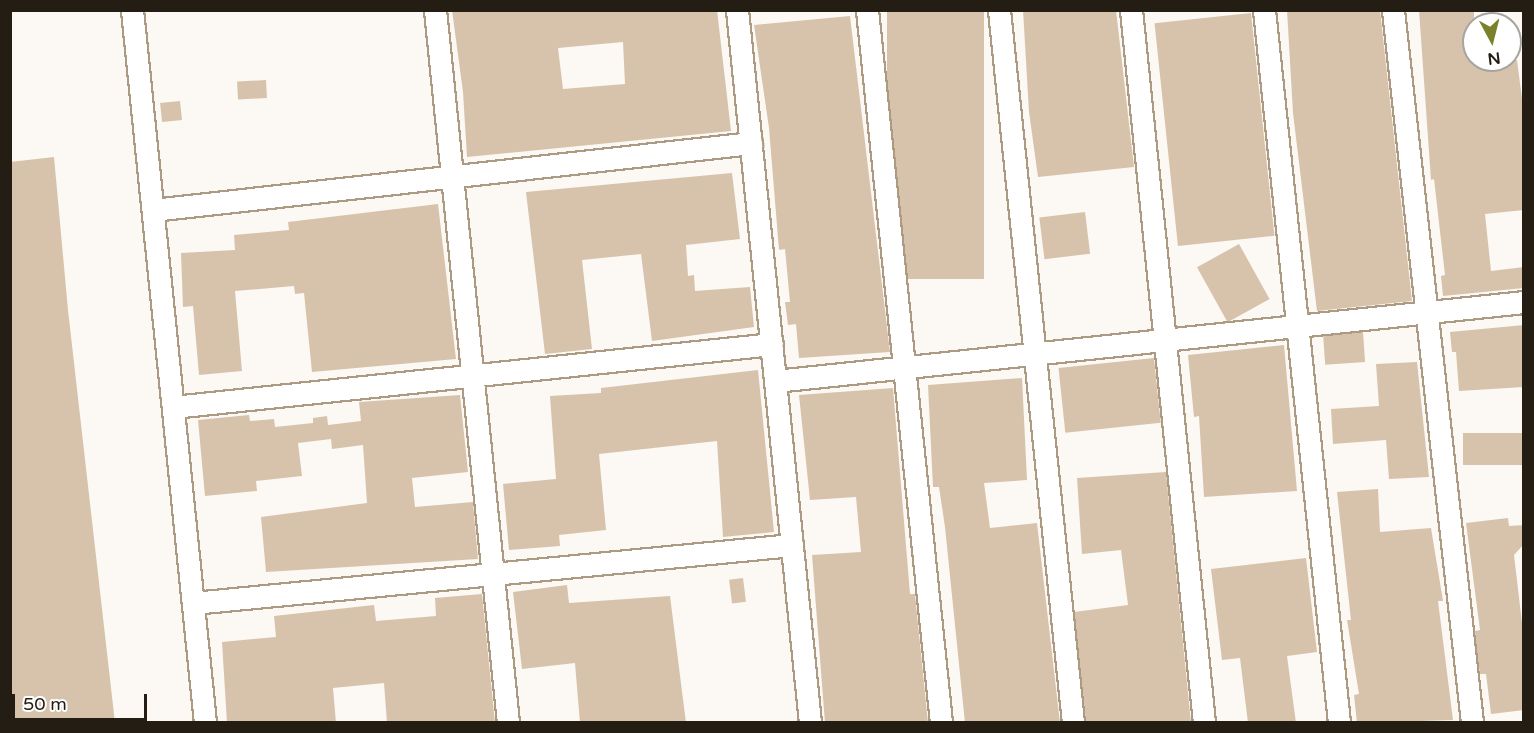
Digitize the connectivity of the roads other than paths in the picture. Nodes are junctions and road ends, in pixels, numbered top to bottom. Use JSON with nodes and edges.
{"nodes":[{"id":1,"x":435,"y":10,"type":"edge"},
{"id":2,"x":737,"y":10,"type":"edge"},
{"id":3,"x":867,"y":10,"type":"edge"},
{"id":4,"x":999,"y":10,"type":"edge"},
{"id":5,"x":1131,"y":10,"type":"edge"},
{"id":6,"x":1264,"y":10,"type":"edge"},
{"id":7,"x":1393,"y":10,"type":"edge"},
{"id":8,"x":133,"y":11,"type":"edge"},
{"id":9,"x":751,"y":143,"type":"junction"},
{"id":10,"x":452,"y":177,"type":"junction"},
{"id":11,"x":153,"y":210,"type":"junction"},
{"id":12,"x":1524,"y":302,"type":"edge"},
{"id":13,"x":1426,"y":312,"type":"junction"},
{"id":14,"x":1297,"y":326,"type":"junction"},
{"id":15,"x":1165,"y":340,"type":"junction"},
{"id":16,"x":772,"y":344,"type":"junction"},
{"id":17,"x":1035,"y":354,"type":"junction"},
{"id":18,"x":904,"y":368,"type":"junction"},
{"id":19,"x":470,"y":376,"type":"junction"},
{"id":20,"x":775,"y":381,"type":"junction"},
{"id":21,"x":173,"y":407,"type":"junction"},
{"id":22,"x":792,"y":545,"type":"junction"},
{"id":23,"x":492,"y":574,"type":"junction"},
{"id":24,"x":193,"y":603,"type":"junction"},
{"id":25,"x":206,"y":723,"type":"edge"},
{"id":26,"x":508,"y":723,"type":"edge"},
{"id":27,"x":810,"y":723,"type":"edge"},
{"id":28,"x":941,"y":723,"type":"edge"},
{"id":29,"x":1073,"y":723,"type":"edge"},
{"id":30,"x":1204,"y":723,"type":"edge"},
{"id":31,"x":1339,"y":723,"type":"edge"},
{"id":32,"x":1472,"y":723,"type":"edge"}],
"edges":[{"from":1,"to":10,"type":"street"},
{"from":2,"to":9,"type":"street"},
{"from":3,"to":18,"type":"street"},
{"from":4,"to":17,"type":"street"},
{"from":5,"to":15,"type":"street"},
{"from":6,"to":14,"type":"street"},
{"from":7,"to":13,"type":"street"},
{"from":8,"to":11,"type":"street"},
{"from":9,"to":10,"type":"street"},
{"from":9,"to":16,"type":"street"},
{"from":10,"to":11,"type":"street"},
{"from":10,"to":19,"type":"street"},
{"from":11,"to":21,"type":"street"},
{"from":12,"to":13,"type":"street"},
{"from":13,"to":14,"type":"street"},
{"from":13,"to":32,"type":"street"},
{"from":14,"to":15,"type":"street"},
{"from":14,"to":31,"type":"street"},
{"from":15,"to":17,"type":"street"},
{"from":15,"to":30,"type":"street"},
{"from":16,"to":19,"type":"street"},
{"from":16,"to":20,"type":"street"},
{"from":17,"to":18,"type":"street"},
{"from":17,"to":29,"type":"street"},
{"from":18,"to":20,"type":"street"},
{"from":18,"to":28,"type":"street"},
{"from":19,"to":21,"type":"street"},
{"from":19,"to":23,"type":"street"},
{"from":20,"to":22,"type":"street"},
{"from":21,"to":24,"type":"street"},
{"from":22,"to":23,"type":"street"},
{"from":22,"to":27,"type":"street"},
{"from":23,"to":24,"type":"street"},
{"from":23,"to":26,"type":"street"},
{"from":24,"to":25,"type":"street"}]}
